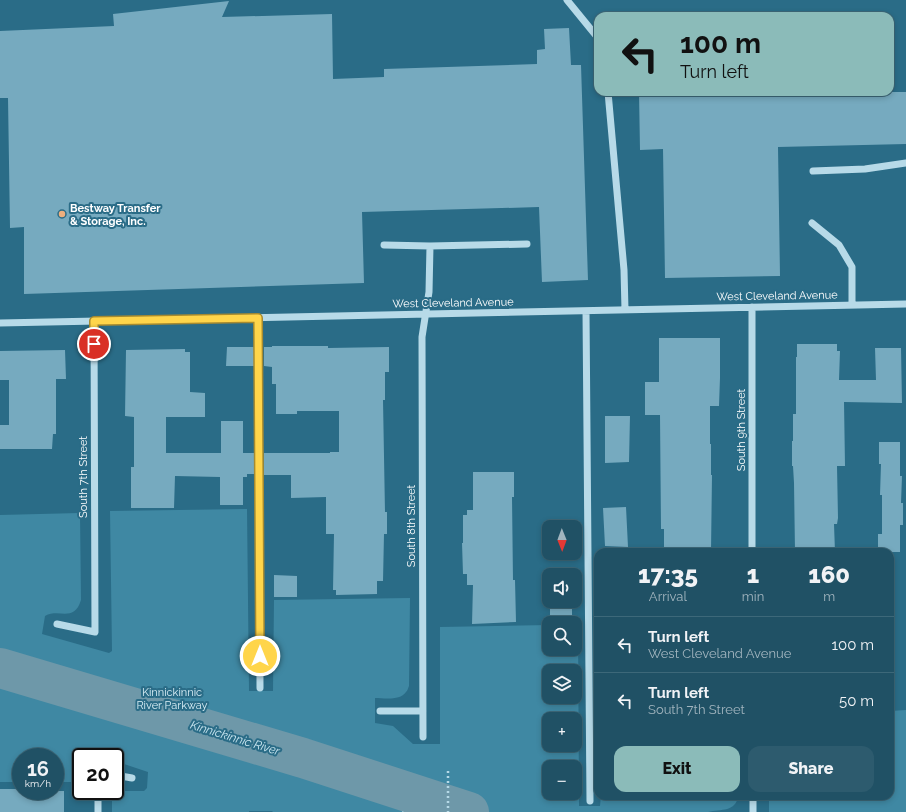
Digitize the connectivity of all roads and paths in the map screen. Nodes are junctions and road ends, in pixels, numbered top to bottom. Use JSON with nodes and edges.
{"nodes":[{"id":1,"x":567,"y":0,"type":"edge"},
{"id":2,"x":594,"y":33,"type":"edge"},
{"id":3,"x":608,"y":96,"type":"edge"},
{"id":4,"x":906,"y":163,"type":"edge"},
{"id":5,"x":812,"y":171,"type":"dead end"},
{"id":6,"x":812,"y":223,"type":"dead end"},
{"id":7,"x":527,"y":244,"type":"dead end"},
{"id":8,"x":384,"y":245,"type":"dead end"},
{"id":9,"x":430,"y":246,"type":"junction"},
{"id":10,"x":906,"y":304,"type":"edge"},
{"id":11,"x":852,"y":305,"type":"junction"},
{"id":12,"x":752,"y":308,"type":"junction"},
{"id":13,"x":624,"y":310,"type":"junction"},
{"id":14,"x":586,"y":311,"type":"junction"},
{"id":15,"x":425,"y":314,"type":"junction"},
{"id":16,"x":258,"y":318,"type":"junction"},
{"id":17,"x":94,"y":321,"type":"junction"},
{"id":18,"x":0,"y":323,"type":"edge"},
{"id":19,"x":752,"y":548,"type":"edge"},
{"id":20,"x":57,"y":624,"type":"dead end"},
{"id":21,"x":260,"y":688,"type":"dead end"},
{"id":22,"x":380,"y":711,"type":"dead end"},
{"id":23,"x":423,"y":711,"type":"junction"},
{"id":24,"x":423,"y":737,"type":"dead end"},
{"id":25,"x":448,"y":771,"type":"dead end"},
{"id":26,"x":124,"y":777,"type":"edge"},
{"id":27,"x":132,"y":778,"type":"dead end"},
{"id":28,"x":98,"y":800,"type":"edge"},
{"id":29,"x":753,"y":800,"type":"edge"},
{"id":30,"x":590,"y":801,"type":"dead end"},
{"id":31,"x":98,"y":812,"type":"edge"},
{"id":32,"x":448,"y":812,"type":"edge"},
{"id":33,"x":753,"y":812,"type":"edge"}],
"edges":[{"from":1,"to":2,"type":"street"},
{"from":3,"to":13,"type":"street"},
{"from":4,"to":5,"type":"street"},
{"from":6,"to":11,"type":"street"},
{"from":7,"to":9,"type":"street"},
{"from":8,"to":9,"type":"street"},
{"from":9,"to":15,"type":"street","name":"South 8th Street"},
{"from":10,"to":11,"type":"street","name":"West Cleveland Avenue"},
{"from":11,"to":12,"type":"street","name":"West Cleveland Avenue"},
{"from":12,"to":13,"type":"street","name":"West Cleveland Avenue"},
{"from":12,"to":19,"type":"street","name":"South 9th Street"},
{"from":13,"to":14,"type":"street","name":"West Cleveland Avenue"},
{"from":14,"to":15,"type":"street","name":"West Cleveland Avenue"},
{"from":14,"to":30,"type":"street"},
{"from":15,"to":16,"type":"street","name":"West Cleveland Avenue"},
{"from":15,"to":23,"type":"street","name":"South 8th Street"},
{"from":16,"to":17,"type":"street","name":"West Cleveland Avenue"},
{"from":16,"to":21,"type":"street"},
{"from":17,"to":18,"type":"street","name":"West Cleveland Avenue"},
{"from":17,"to":20,"type":"street","name":"South 7th Street"},
{"from":22,"to":23,"type":"street"},
{"from":23,"to":24,"type":"street","name":"South 8th Street"},
{"from":25,"to":32,"type":"path"},
{"from":26,"to":27,"type":"street"},
{"from":28,"to":31,"type":"street"},
{"from":29,"to":33,"type":"street"}]}
